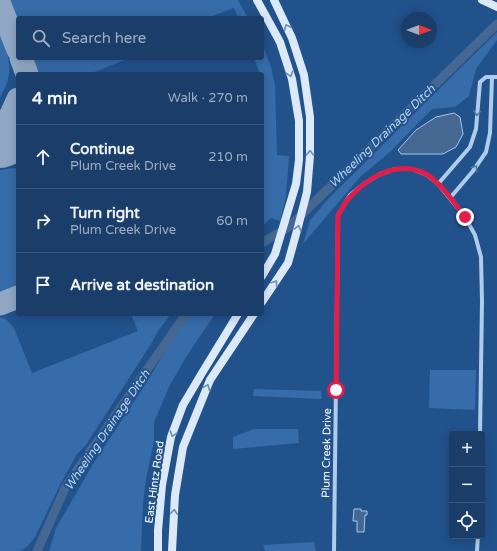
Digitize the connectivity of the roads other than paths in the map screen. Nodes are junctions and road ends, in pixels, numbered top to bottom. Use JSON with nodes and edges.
{"nodes":[{"id":1,"x":257,"y":0,"type":"edge"},
{"id":2,"x":274,"y":0,"type":"edge"},
{"id":3,"x":482,"y":0,"type":"edge"},
{"id":4,"x":497,"y":7,"type":"edge"},
{"id":5,"x":497,"y":76,"type":"edge"},
{"id":6,"x":492,"y":77,"type":"junction"},
{"id":7,"x":438,"y":184,"type":"junction"},
{"id":8,"x":450,"y":198,"type":"junction"},
{"id":9,"x":264,"y":273,"type":"edge"},
{"id":10,"x":264,"y":299,"type":"edge"},
{"id":11,"x":237,"y":316,"type":"edge"},
{"id":12,"x":253,"y":316,"type":"edge"},
{"id":13,"x":480,"y":431,"type":"edge"},
{"id":14,"x":478,"y":539,"type":"edge"},
{"id":15,"x":158,"y":551,"type":"edge"},
{"id":16,"x":172,"y":551,"type":"edge"},
{"id":17,"x":334,"y":551,"type":"edge"},
{"id":18,"x":477,"y":551,"type":"edge"}],
"edges":[{"from":1,"to":9,"type":"main road","one_way":true},
{"from":10,"to":2,"type":"main road","one_way":true},
{"from":3,"to":4,"type":"main road"},
{"from":5,"to":6,"type":"street"},
{"from":6,"to":7,"type":"street","one_way":true},
{"from":8,"to":6,"type":"street","one_way":true},
{"from":7,"to":8,"type":"street","name":"Plum Creek Drive"},
{"from":7,"to":17,"type":"street","name":"Plum Creek Drive"},
{"from":8,"to":13,"type":"street","name":"Plum Creek Drive"},
{"from":11,"to":15,"type":"main road","name":"East Hintz Road","one_way":true},
{"from":16,"to":12,"type":"main road","name":"East Hintz Road","one_way":true},
{"from":14,"to":18,"type":"street"}]}
